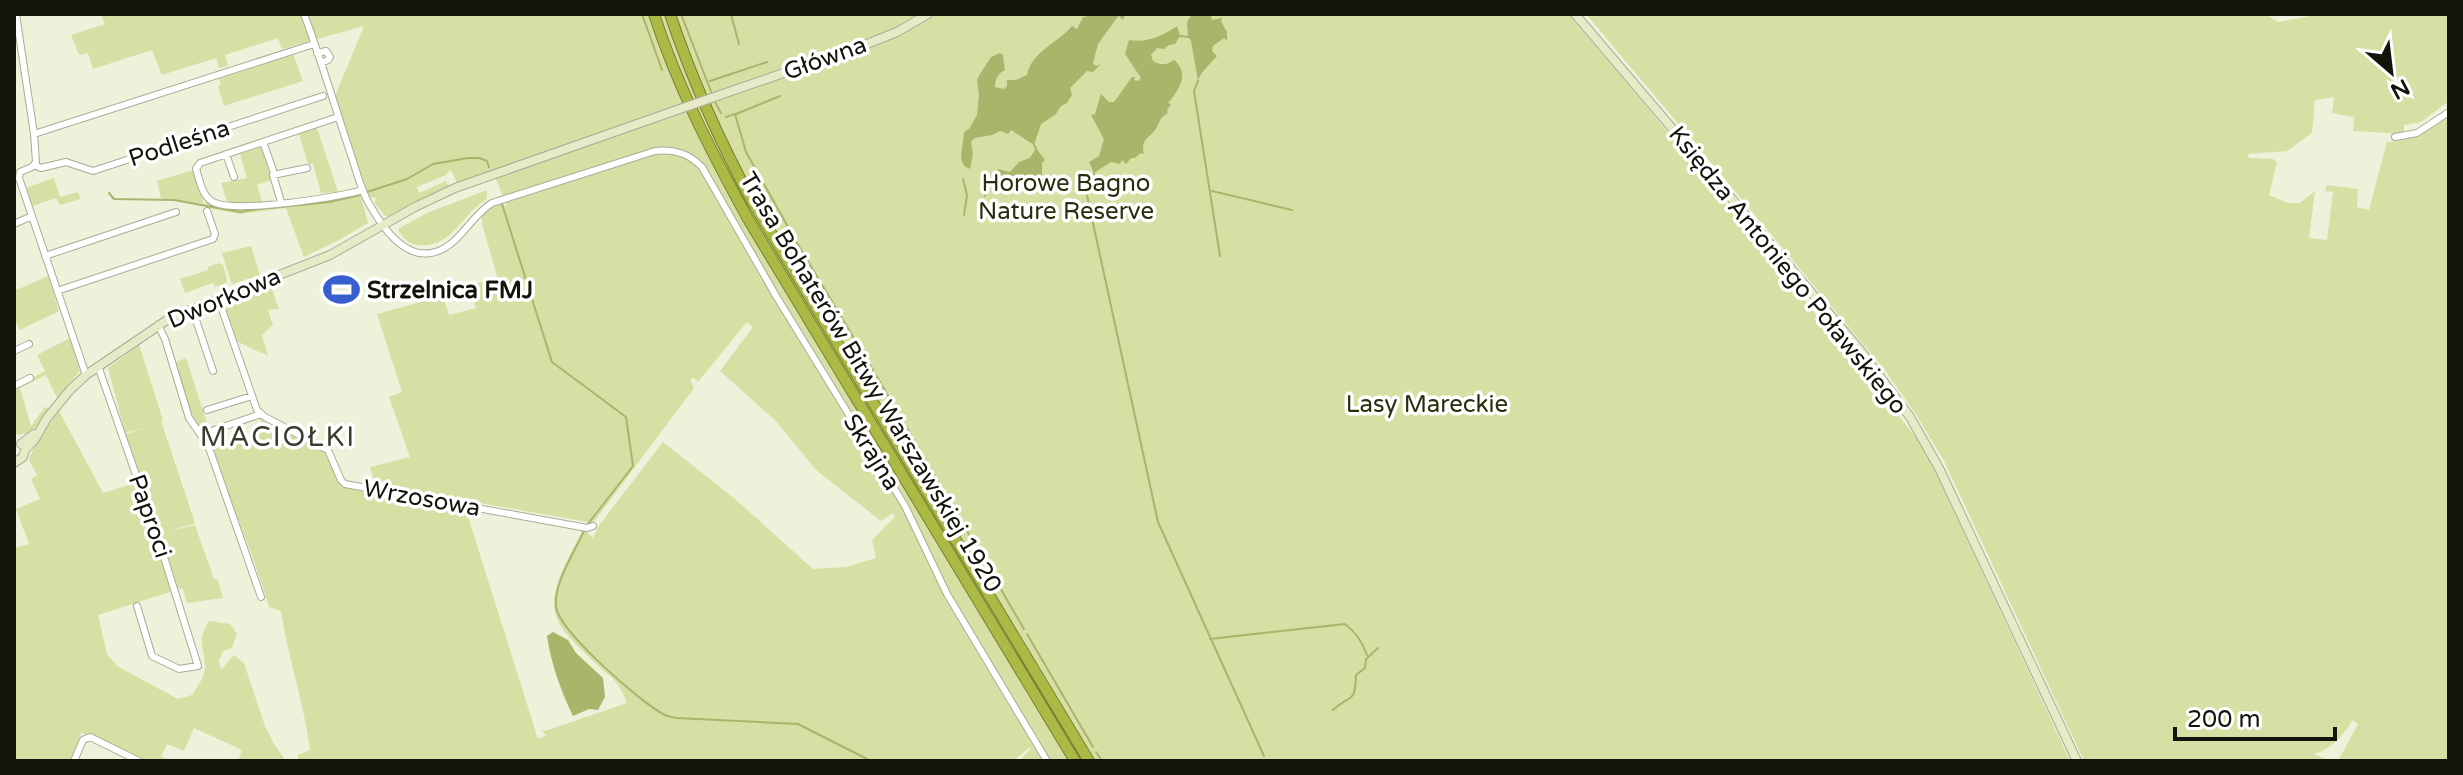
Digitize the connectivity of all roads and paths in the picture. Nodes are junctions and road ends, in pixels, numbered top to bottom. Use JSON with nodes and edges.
{"nodes":[{"id":1,"x":16,"y":14,"type":"edge"},
{"id":2,"x":304,"y":14,"type":"edge"},
{"id":3,"x":654,"y":14,"type":"edge"},
{"id":4,"x":670,"y":14,"type":"edge"},
{"id":5,"x":928,"y":14,"type":"edge"},
{"id":6,"x":1575,"y":14,"type":"edge"},
{"id":7,"x":314,"y":43,"type":"junction"},
{"id":8,"x":720,"y":95,"type":"joint"},
{"id":9,"x":323,"y":96,"type":"dead end"},
{"id":10,"x":108,"y":107,"type":"dead end"},
{"id":11,"x":2449,"y":112,"type":"edge"},
{"id":12,"x":338,"y":117,"type":"junction"},
{"id":13,"x":34,"y":134,"type":"junction"},
{"id":14,"x":2395,"y":137,"type":"dead end"},
{"id":15,"x":263,"y":142,"type":"junction"},
{"id":16,"x":226,"y":154,"type":"junction"},
{"id":17,"x":34,"y":165,"type":"junction"},
{"id":18,"x":307,"y":168,"type":"dead end"},
{"id":19,"x":273,"y":170,"type":"dead end"},
{"id":20,"x":234,"y":177,"type":"dead end"},
{"id":21,"x":363,"y":190,"type":"junction"},
{"id":22,"x":281,"y":202,"type":"junction"},
{"id":23,"x":207,"y":211,"type":"dead end"},
{"id":24,"x":176,"y":212,"type":"dead end"},
{"id":25,"x":32,"y":216,"type":"junction"},
{"id":26,"x":14,"y":224,"type":"edge"},
{"id":27,"x":384,"y":225,"type":"junction"},
{"id":28,"x":45,"y":256,"type":"junction"},
{"id":29,"x":57,"y":291,"type":"junction"},
{"id":30,"x":218,"y":298,"type":"junction"},
{"id":31,"x":192,"y":308,"type":"junction"},
{"id":32,"x":158,"y":325,"type":"junction"},
{"id":33,"x":29,"y":344,"type":"dead end"},
{"id":34,"x":14,"y":351,"type":"edge"},
{"id":35,"x":98,"y":366,"type":"junction"},
{"id":36,"x":213,"y":371,"type":"dead end"},
{"id":37,"x":86,"y":375,"type":"junction"},
{"id":38,"x":30,"y":378,"type":"dead end"},
{"id":39,"x":14,"y":386,"type":"edge"},
{"id":40,"x":252,"y":396,"type":"junction"},
{"id":41,"x":207,"y":410,"type":"dead end"},
{"id":42,"x":261,"y":414,"type":"junction"},
{"id":43,"x":214,"y":430,"type":"dead end"},
{"id":44,"x":18,"y":444,"type":"edge"},
{"id":45,"x":15,"y":461,"type":"edge"},
{"id":46,"x":593,"y":526,"type":"dead end"},
{"id":47,"x":261,"y":597,"type":"dead end"},
{"id":48,"x":137,"y":606,"type":"dead end"},
{"id":49,"x":74,"y":761,"type":"edge"},
{"id":50,"x":139,"y":761,"type":"edge"},
{"id":51,"x":1047,"y":761,"type":"edge"},
{"id":52,"x":1075,"y":761,"type":"edge"},
{"id":53,"x":1089,"y":761,"type":"edge"},
{"id":54,"x":2077,"y":761,"type":"edge"}],
"edges":[{"from":1,"to":13,"type":"street"},
{"from":2,"to":7,"type":"street"},
{"from":3,"to":52,"type":"highway","name":"Trasa Bohaterów Bitwy Warszawskiej 1920"},
{"from":4,"to":53,"type":"highway","name":"Trasa Bohaterów Bitwy Warszawskiej 1920"},
{"from":5,"to":8,"type":"street","name":"Główna"},
{"from":6,"to":54,"type":"street","name":"Księdza Antoniego Poławskiego"},
{"from":7,"to":10,"type":"street"},
{"from":7,"to":12,"type":"street"},
{"from":7,"to":13,"type":"street"},
{"from":8,"to":27,"type":"street","name":"Dworkowa","bridge":true},
{"from":9,"to":17,"type":"street","name":"Podleśna"},
{"from":11,"to":14,"type":"street"},
{"from":12,"to":15,"type":"street"},
{"from":12,"to":21,"type":"street"},
{"from":13,"to":17,"type":"street"},
{"from":15,"to":16,"type":"street"},
{"from":15,"to":19,"type":"street"},
{"from":16,"to":20,"type":"street"},
{"from":16,"to":22,"type":"street"},
{"from":17,"to":25,"type":"street"},
{"from":18,"to":22,"type":"street"},
{"from":21,"to":22,"type":"street"},
{"from":21,"to":27,"type":"street"},
{"from":23,"to":29,"type":"street"},
{"from":24,"to":28,"type":"street"},
{"from":25,"to":26,"type":"street"},
{"from":25,"to":28,"type":"street"},
{"from":27,"to":30,"type":"street","name":"Dworkowa"},
{"from":27,"to":51,"type":"street","name":"Skrajna"},
{"from":28,"to":29,"type":"street"},
{"from":29,"to":37,"type":"street"},
{"from":30,"to":31,"type":"street","name":"Dworkowa"},
{"from":30,"to":40,"type":"street"},
{"from":31,"to":32,"type":"street","name":"Dworkowa"},
{"from":31,"to":36,"type":"street"},
{"from":32,"to":35,"type":"street","name":"Dworkowa"},
{"from":32,"to":47,"type":"street"},
{"from":33,"to":34,"type":"street"},
{"from":35,"to":37,"type":"street","name":"Dworkowa"},
{"from":35,"to":48,"type":"street","name":"Paproci"},
{"from":37,"to":44,"type":"street","name":"Dworkowa"},
{"from":38,"to":39,"type":"street"},
{"from":40,"to":41,"type":"street"},
{"from":40,"to":42,"type":"street"},
{"from":42,"to":43,"type":"street"},
{"from":42,"to":46,"type":"street","name":"Wrzosowa"},
{"from":44,"to":45,"type":"street","name":"Dworkowa"},
{"from":49,"to":50,"type":"street"}]}
